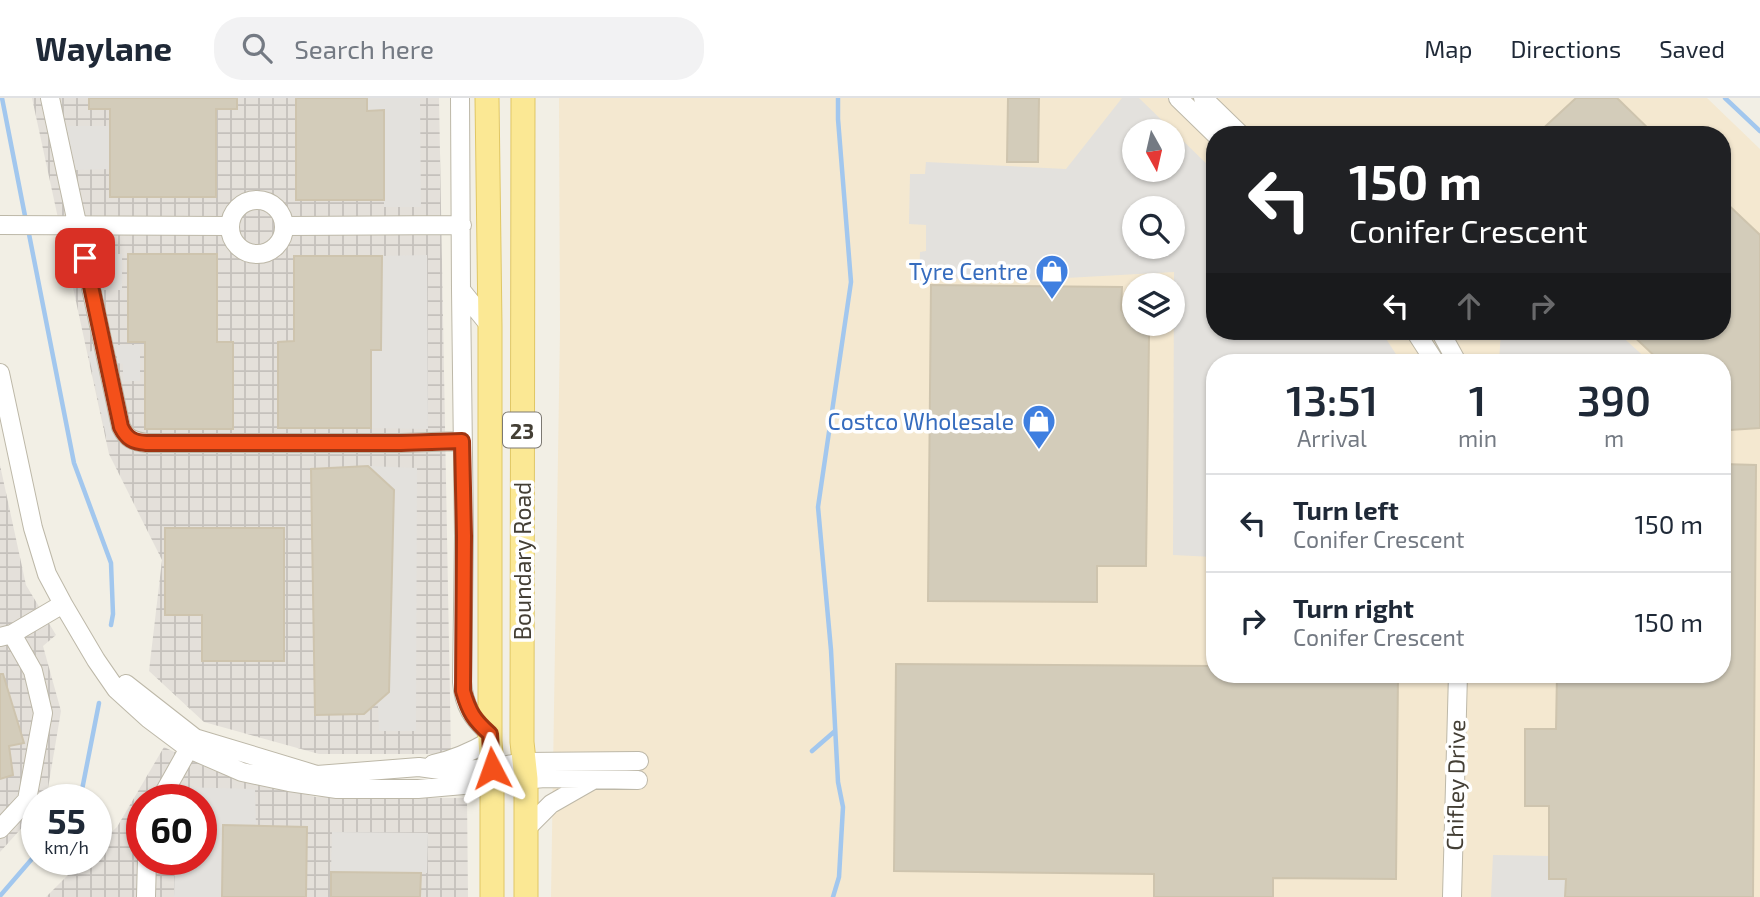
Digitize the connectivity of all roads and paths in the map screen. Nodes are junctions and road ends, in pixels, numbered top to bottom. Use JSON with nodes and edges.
{"nodes":[{"id":1,"x":50,"y":98,"type":"edge"},
{"id":2,"x":460,"y":98,"type":"edge"},
{"id":3,"x":486,"y":98,"type":"edge"},
{"id":4,"x":523,"y":98,"type":"edge"},
{"id":5,"x":1178,"y":98,"type":"edge"},
{"id":6,"x":1203,"y":98,"type":"edge"},
{"id":7,"x":1207,"y":126,"type":"edge"},
{"id":8,"x":1232,"y":126,"type":"edge"},
{"id":9,"x":1,"y":225,"type":"edge"},
{"id":10,"x":462,"y":225,"type":"junction"},
{"id":11,"x":79,"y":226,"type":"junction"},
{"id":12,"x":230,"y":226,"type":"junction"},
{"id":13,"x":285,"y":226,"type":"junction"},
{"id":14,"x":461,"y":290,"type":"junction"},
{"id":15,"x":490,"y":326,"type":"junction"},
{"id":16,"x":0,"y":373,"type":"edge"},
{"id":17,"x":462,"y":441,"type":"junction"},
{"id":18,"x":63,"y":604,"type":"junction"},
{"id":19,"x":6,"y":635,"type":"edge"},
{"id":20,"x":1458,"y":683,"type":"edge"},
{"id":21,"x":490,"y":737,"type":"junction"},
{"id":22,"x":192,"y":744,"type":"junction"},
{"id":23,"x":639,"y":761,"type":"dead end"},
{"id":24,"x":419,"y":767,"type":"junction"},
{"id":25,"x":525,"y":771,"type":"junction"},
{"id":26,"x":492,"y":775,"type":"junction"},
{"id":27,"x":597,"y":778,"type":"junction"},
{"id":28,"x":638,"y":780,"type":"dead end"},
{"id":29,"x":169,"y":784,"type":"edge"},
{"id":30,"x":0,"y":829,"type":"edge"},
{"id":31,"x":525,"y":830,"type":"junction"},
{"id":32,"x":147,"y":875,"type":"edge"},
{"id":33,"x":146,"y":897,"type":"edge"},
{"id":34,"x":492,"y":897,"type":"edge"},
{"id":35,"x":526,"y":897,"type":"edge"},
{"id":36,"x":1452,"y":897,"type":"edge"}],
"edges":[{"from":1,"to":11,"type":"street"},
{"from":2,"to":10,"type":"street"},
{"from":3,"to":15,"type":"main road","name":"Boundary Road","number":"23"},
{"from":4,"to":25,"type":"main road","name":"Boundary Road","number":"23"},
{"from":5,"to":7,"type":"street"},
{"from":6,"to":8,"type":"street"},
{"from":9,"to":11,"type":"street"},
{"from":10,"to":13,"type":"street"},
{"from":10,"to":14,"type":"street"},
{"from":11,"to":12,"type":"street"},
{"from":11,"to":17,"type":"street"},
{"from":12,"to":13,"type":"street"},
{"from":12,"to":13,"type":"street"},
{"from":14,"to":15,"type":"street"},
{"from":14,"to":17,"type":"street"},
{"from":15,"to":21,"type":"main road","name":"Boundary Road","number":"23"},
{"from":16,"to":18,"type":"street"},
{"from":17,"to":21,"type":"street"},
{"from":18,"to":19,"type":"street"},
{"from":18,"to":22,"type":"street"},
{"from":19,"to":30,"type":"street"},
{"from":20,"to":36,"type":"street","name":"Chifley Drive"},
{"from":21,"to":24,"type":"street"},
{"from":21,"to":26,"type":"main road","name":"Boundary Road","number":"23"},
{"from":22,"to":24,"type":"street"},
{"from":22,"to":26,"type":"street"},
{"from":22,"to":29,"type":"street"},
{"from":23,"to":25,"type":"street"},
{"from":24,"to":26,"type":"street"},
{"from":25,"to":26,"type":"street"},
{"from":25,"to":27,"type":"street"},
{"from":25,"to":31,"type":"main road","name":"Boundary Road","number":"23"},
{"from":26,"to":34,"type":"main road","name":"Boundary Road","number":"23"},
{"from":27,"to":28,"type":"street"},
{"from":27,"to":31,"type":"street"},
{"from":31,"to":35,"type":"main road","name":"Boundary Road","number":"23"},
{"from":32,"to":33,"type":"street"}]}
